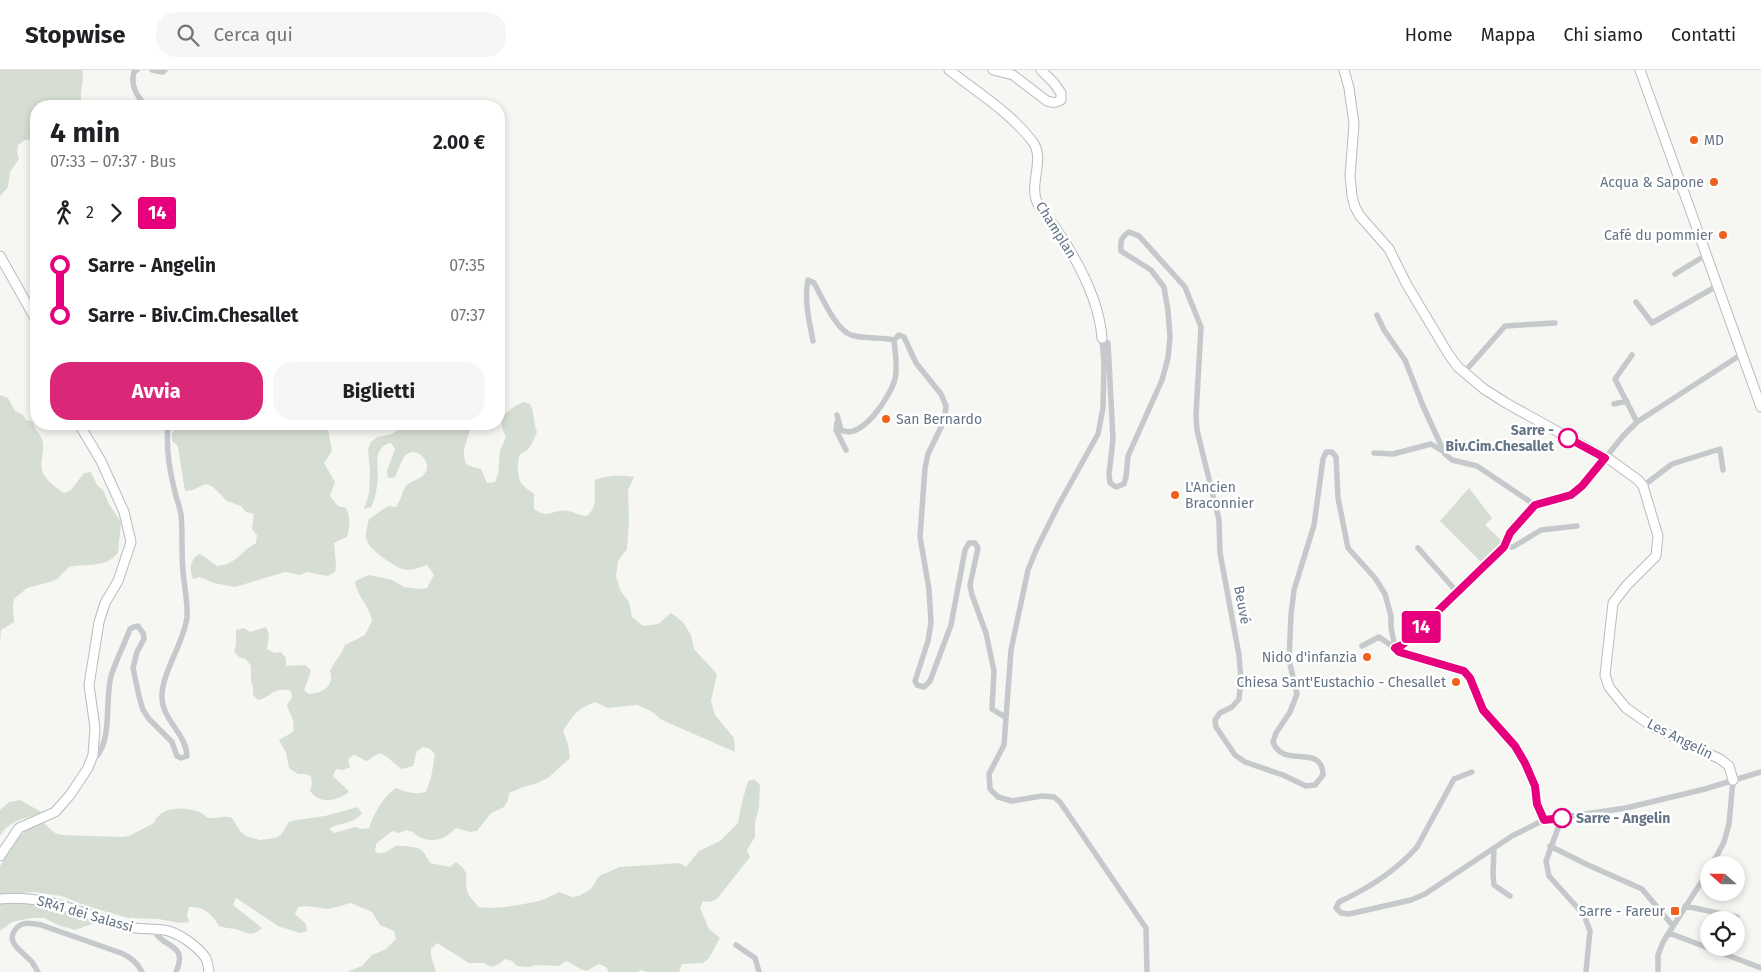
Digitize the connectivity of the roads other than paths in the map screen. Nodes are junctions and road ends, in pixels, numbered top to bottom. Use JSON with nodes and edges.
{"nodes":[{"id":1,"x":137,"y":70,"type":"edge"},
{"id":2,"x":152,"y":70,"type":"edge"},
{"id":3,"x":165,"y":70,"type":"edge"},
{"id":4,"x":949,"y":70,"type":"edge"},
{"id":5,"x":994,"y":70,"type":"edge"},
{"id":6,"x":1041,"y":70,"type":"edge"},
{"id":7,"x":1344,"y":70,"type":"edge"},
{"id":8,"x":1640,"y":70,"type":"edge"},
{"id":9,"x":142,"y":100,"type":"edge"},
{"id":10,"x":1706,"y":255,"type":"junction"},
{"id":11,"x":0,"y":256,"type":"edge"},
{"id":12,"x":1675,"y":274,"type":"dead end"},
{"id":13,"x":1717,"y":286,"type":"junction"},
{"id":14,"x":1636,"y":302,"type":"dead end"},
{"id":15,"x":30,"y":309,"type":"edge"},
{"id":16,"x":1377,"y":315,"type":"dead end"},
{"id":17,"x":1555,"y":323,"type":"dead end"},
{"id":18,"x":1102,"y":338,"type":"junction"},
{"id":19,"x":894,"y":340,"type":"junction"},
{"id":20,"x":813,"y":341,"type":"dead end"},
{"id":21,"x":1742,"y":354,"type":"junction"},
{"id":22,"x":1632,"y":355,"type":"dead end"},
{"id":23,"x":1463,"y":372,"type":"junction"},
{"id":24,"x":1627,"y":401,"type":"junction"},
{"id":25,"x":1614,"y":404,"type":"dead end"},
{"id":26,"x":1761,"y":407,"type":"edge"},
{"id":27,"x":1637,"y":422,"type":"junction"},
{"id":28,"x":83,"y":430,"type":"edge"},
{"id":29,"x":168,"y":430,"type":"edge"},
{"id":30,"x":846,"y":450,"type":"dead end"},
{"id":31,"x":1374,"y":453,"type":"dead end"},
{"id":32,"x":1446,"y":454,"type":"junction"},
{"id":33,"x":1605,"y":458,"type":"junction"},
{"id":34,"x":1723,"y":470,"type":"dead end"},
{"id":35,"x":1644,"y":486,"type":"junction"},
{"id":36,"x":1535,"y":505,"type":"junction"},
{"id":37,"x":1577,"y":526,"type":"dead end"},
{"id":38,"x":1504,"y":547,"type":"junction"},
{"id":39,"x":1418,"y":548,"type":"dead end"},
{"id":40,"x":1457,"y":592,"type":"junction"},
{"id":41,"x":1362,"y":646,"type":"dead end"},
{"id":42,"x":1395,"y":648,"type":"junction"},
{"id":43,"x":1005,"y":717,"type":"junction"},
{"id":44,"x":93,"y":755,"type":"junction"},
{"id":45,"x":1472,"y":772,"type":"dead end"},
{"id":46,"x":1761,"y":772,"type":"edge"},
{"id":47,"x":1733,"y":780,"type":"junction"},
{"id":48,"x":1562,"y":818,"type":"junction"},
{"id":49,"x":1544,"y":820,"type":"junction"},
{"id":50,"x":1550,"y":846,"type":"junction"},
{"id":51,"x":1494,"y":848,"type":"junction"},
{"id":52,"x":0,"y":856,"type":"edge"},
{"id":53,"x":1717,"y":856,"type":"edge"},
{"id":54,"x":1700,"y":884,"type":"edge"},
{"id":55,"x":1510,"y":896,"type":"dead end"},
{"id":56,"x":0,"y":900,"type":"edge"},
{"id":57,"x":1685,"y":906,"type":"junction"},
{"id":58,"x":1709,"y":911,"type":"edge"},
{"id":59,"x":1673,"y":926,"type":"junction"},
{"id":60,"x":154,"y":930,"type":"junction"},
{"id":61,"x":1669,"y":933,"type":"junction"},
{"id":62,"x":736,"y":945,"type":"dead end"},
{"id":63,"x":1761,"y":968,"type":"edge"},
{"id":64,"x":38,"y":972,"type":"edge"},
{"id":65,"x":142,"y":972,"type":"edge"},
{"id":66,"x":176,"y":972,"type":"edge"},
{"id":67,"x":209,"y":972,"type":"edge"},
{"id":68,"x":759,"y":972,"type":"edge"},
{"id":69,"x":1147,"y":972,"type":"edge"},
{"id":70,"x":1586,"y":972,"type":"edge"},
{"id":71,"x":1658,"y":972,"type":"edge"}],
"edges":[{"from":1,"to":9,"type":"street"},
{"from":2,"to":3,"type":"street"},
{"from":4,"to":18,"type":"street","name":"Champlan"},
{"from":5,"to":6,"type":"street"},
{"from":7,"to":23,"type":"street"},
{"from":8,"to":10,"type":"street"},
{"from":10,"to":12,"type":"street"},
{"from":10,"to":13,"type":"street"},
{"from":11,"to":15,"type":"street"},
{"from":13,"to":14,"type":"street"},
{"from":13,"to":21,"type":"street"},
{"from":16,"to":32,"type":"street"},
{"from":17,"to":23,"type":"street"},
{"from":18,"to":42,"type":"street","name":"Beuvé"},
{"from":18,"to":43,"type":"street"},
{"from":19,"to":20,"type":"street"},
{"from":19,"to":30,"type":"street"},
{"from":19,"to":43,"type":"street"},
{"from":21,"to":26,"type":"street"},
{"from":21,"to":27,"type":"street"},
{"from":22,"to":24,"type":"street"},
{"from":23,"to":33,"type":"street"},
{"from":24,"to":25,"type":"street"},
{"from":24,"to":27,"type":"street"},
{"from":27,"to":33,"type":"street"},
{"from":28,"to":44,"type":"street"},
{"from":29,"to":44,"type":"street"},
{"from":31,"to":32,"type":"street"},
{"from":32,"to":36,"type":"street"},
{"from":33,"to":35,"type":"street"},
{"from":33,"to":36,"type":"street"},
{"from":34,"to":35,"type":"street"},
{"from":35,"to":47,"type":"street","name":"Les Angelin"},
{"from":36,"to":38,"type":"street"},
{"from":37,"to":38,"type":"street"},
{"from":38,"to":40,"type":"street"},
{"from":39,"to":40,"type":"street"},
{"from":40,"to":42,"type":"street"},
{"from":41,"to":42,"type":"street"},
{"from":42,"to":49,"type":"street"},
{"from":43,"to":69,"type":"street"},
{"from":44,"to":52,"type":"street"},
{"from":45,"to":51,"type":"street"},
{"from":46,"to":47,"type":"street"},
{"from":47,"to":48,"type":"street"},
{"from":47,"to":53,"type":"street"},
{"from":48,"to":49,"type":"street"},
{"from":48,"to":50,"type":"street"},
{"from":49,"to":51,"type":"street"},
{"from":50,"to":59,"type":"street"},
{"from":50,"to":70,"type":"street"},
{"from":51,"to":55,"type":"street"},
{"from":54,"to":57,"type":"street"},
{"from":56,"to":60,"type":"street","name":"SR41 dei Salassi"},
{"from":57,"to":58,"type":"street"},
{"from":57,"to":59,"type":"street"},
{"from":59,"to":61,"type":"street"},
{"from":60,"to":66,"type":"street"},
{"from":60,"to":67,"type":"street","name":"SR41 dei Salassi"},
{"from":61,"to":63,"type":"street"},
{"from":61,"to":71,"type":"street"},
{"from":62,"to":68,"type":"street"},
{"from":64,"to":65,"type":"street"}]}
